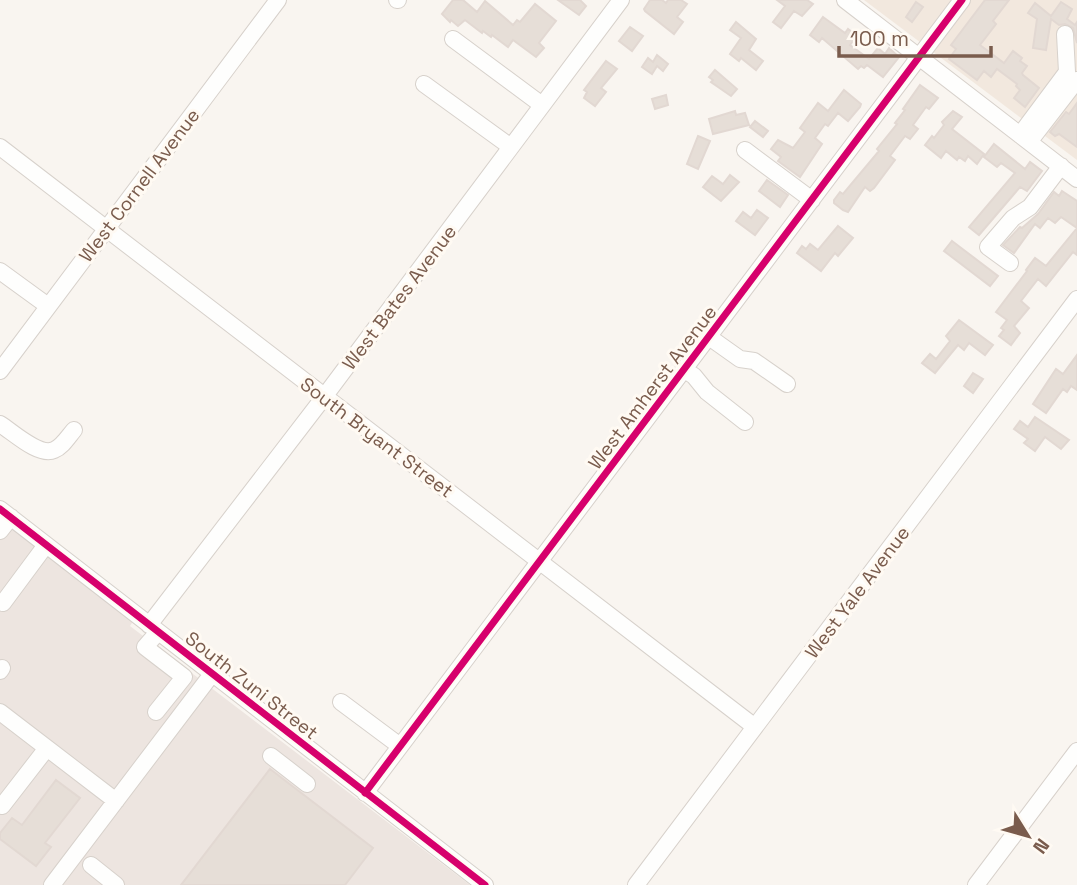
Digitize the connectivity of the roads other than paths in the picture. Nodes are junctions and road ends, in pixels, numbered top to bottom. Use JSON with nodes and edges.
{"nodes":[{"id":1,"x":278,"y":0,"type":"edge"},
{"id":2,"x":621,"y":0,"type":"edge"},
{"id":3,"x":845,"y":0,"type":"edge"},
{"id":4,"x":962,"y":0,"type":"edge"},
{"id":5,"x":1065,"y":34,"type":"dead end"},
{"id":6,"x":453,"y":39,"type":"dead end"},
{"id":7,"x":919,"y":58,"type":"junction"},
{"id":8,"x":1077,"y":80,"type":"edge"},
{"id":9,"x":424,"y":84,"type":"dead end"},
{"id":10,"x":542,"y":105,"type":"junction"},
{"id":11,"x":1024,"y":139,"type":"junction"},
{"id":12,"x":0,"y":147,"type":"edge"},
{"id":13,"x":511,"y":147,"type":"junction"},
{"id":14,"x":745,"y":150,"type":"dead end"},
{"id":15,"x":1071,"y":170,"type":"edge"},
{"id":16,"x":812,"y":200,"type":"junction"},
{"id":17,"x":105,"y":229,"type":"junction"},
{"id":18,"x":1010,"y":263,"type":"dead end"},
{"id":19,"x":0,"y":271,"type":"edge"},
{"id":20,"x":1077,"y":299,"type":"edge"},
{"id":21,"x":48,"y":306,"type":"junction"},
{"id":22,"x":709,"y":337,"type":"junction"},
{"id":23,"x":3,"y":362,"type":"edge"},
{"id":24,"x":685,"y":370,"type":"junction"},
{"id":25,"x":787,"y":384,"type":"dead end"},
{"id":26,"x":324,"y":397,"type":"junction"},
{"id":27,"x":746,"y":422,"type":"dead end"},
{"id":28,"x":0,"y":424,"type":"edge"},
{"id":29,"x":74,"y":430,"type":"dead end"},
{"id":30,"x":5,"y":513,"type":"edge"},
{"id":31,"x":0,"y":531,"type":"edge"},
{"id":32,"x":46,"y":545,"type":"junction"},
{"id":33,"x":541,"y":561,"type":"junction"},
{"id":34,"x":3,"y":603,"type":"dead end"},
{"id":35,"x":153,"y":628,"type":"junction"},
{"id":36,"x":212,"y":674,"type":"junction"},
{"id":37,"x":341,"y":702,"type":"dead end"},
{"id":38,"x":0,"y":712,"type":"edge"},
{"id":39,"x":180,"y":716,"type":"junction"},
{"id":40,"x":755,"y":727,"type":"junction"},
{"id":41,"x":304,"y":746,"type":"junction"},
{"id":42,"x":400,"y":746,"type":"junction"},
{"id":43,"x":47,"y":748,"type":"junction"},
{"id":44,"x":1077,"y":751,"type":"edge"},
{"id":45,"x":271,"y":756,"type":"dead end"},
{"id":46,"x":287,"y":769,"type":"junction"},
{"id":47,"x":307,"y":783,"type":"dead end"},
{"id":48,"x":365,"y":793,"type":"junction"},
{"id":49,"x":116,"y":801,"type":"junction"},
{"id":50,"x":2,"y":806,"type":"edge"},
{"id":51,"x":91,"y":865,"type":"dead end"},
{"id":52,"x":52,"y":885,"type":"edge"},
{"id":53,"x":116,"y":885,"type":"edge"},
{"id":54,"x":485,"y":885,"type":"edge"},
{"id":55,"x":636,"y":885,"type":"edge"},
{"id":56,"x":976,"y":885,"type":"edge"}],
"edges":[{"from":1,"to":17,"type":"street","name":"West Cornell Avenue"},
{"from":2,"to":10,"type":"street","name":"West Bates Avenue"},
{"from":3,"to":7,"type":"street"},
{"from":4,"to":7,"type":"street","name":"West Amherst Avenue"},
{"from":5,"to":11,"type":"street"},
{"from":6,"to":10,"type":"street"},
{"from":7,"to":11,"type":"street"},
{"from":7,"to":16,"type":"street","name":"West Amherst Avenue"},
{"from":8,"to":11,"type":"street"},
{"from":9,"to":13,"type":"street"},
{"from":10,"to":13,"type":"street","name":"West Bates Avenue"},
{"from":11,"to":15,"type":"street"},
{"from":12,"to":17,"type":"street","name":"South Bryant Street"},
{"from":13,"to":26,"type":"street","name":"West Bates Avenue"},
{"from":14,"to":16,"type":"street"},
{"from":15,"to":18,"type":"street"},
{"from":16,"to":22,"type":"street","name":"West Amherst Avenue"},
{"from":17,"to":21,"type":"street","name":"West Cornell Avenue"},
{"from":17,"to":26,"type":"street","name":"South Bryant Street"},
{"from":19,"to":21,"type":"street"},
{"from":20,"to":40,"type":"street","name":"West Yale Avenue"},
{"from":21,"to":23,"type":"street","name":"West Cornell Avenue"},
{"from":22,"to":24,"type":"street","name":"West Amherst Avenue"},
{"from":22,"to":25,"type":"street"},
{"from":24,"to":27,"type":"street"},
{"from":24,"to":33,"type":"street","name":"West Amherst Avenue"},
{"from":26,"to":33,"type":"street","name":"South Bryant Street"},
{"from":26,"to":35,"type":"street","name":"West Bates Avenue"},
{"from":28,"to":29,"type":"street"},
{"from":30,"to":31,"type":"street"},
{"from":30,"to":32,"type":"street","name":"South Zuni Street"},
{"from":32,"to":34,"type":"street"},
{"from":32,"to":35,"type":"street","name":"South Zuni Street"},
{"from":33,"to":40,"type":"street","name":"South Bryant Street"},
{"from":33,"to":42,"type":"street","name":"West Amherst Avenue"},
{"from":35,"to":36,"type":"street","name":"South Zuni Street"},
{"from":35,"to":39,"type":"street"},
{"from":36,"to":39,"type":"street"},
{"from":36,"to":41,"type":"street","name":"South Zuni Street"},
{"from":37,"to":42,"type":"street"},
{"from":38,"to":43,"type":"street"},
{"from":39,"to":49,"type":"street"},
{"from":40,"to":55,"type":"street","name":"West Yale Avenue"},
{"from":41,"to":46,"type":"street"},
{"from":41,"to":48,"type":"street","name":"South Zuni Street"},
{"from":42,"to":48,"type":"street","name":"West Amherst Avenue"},
{"from":43,"to":49,"type":"street"},
{"from":43,"to":50,"type":"street"},
{"from":44,"to":56,"type":"street"},
{"from":45,"to":46,"type":"street"},
{"from":46,"to":47,"type":"street"},
{"from":48,"to":54,"type":"street","name":"South Zuni Street"},
{"from":49,"to":52,"type":"street"},
{"from":51,"to":53,"type":"street"}]}
